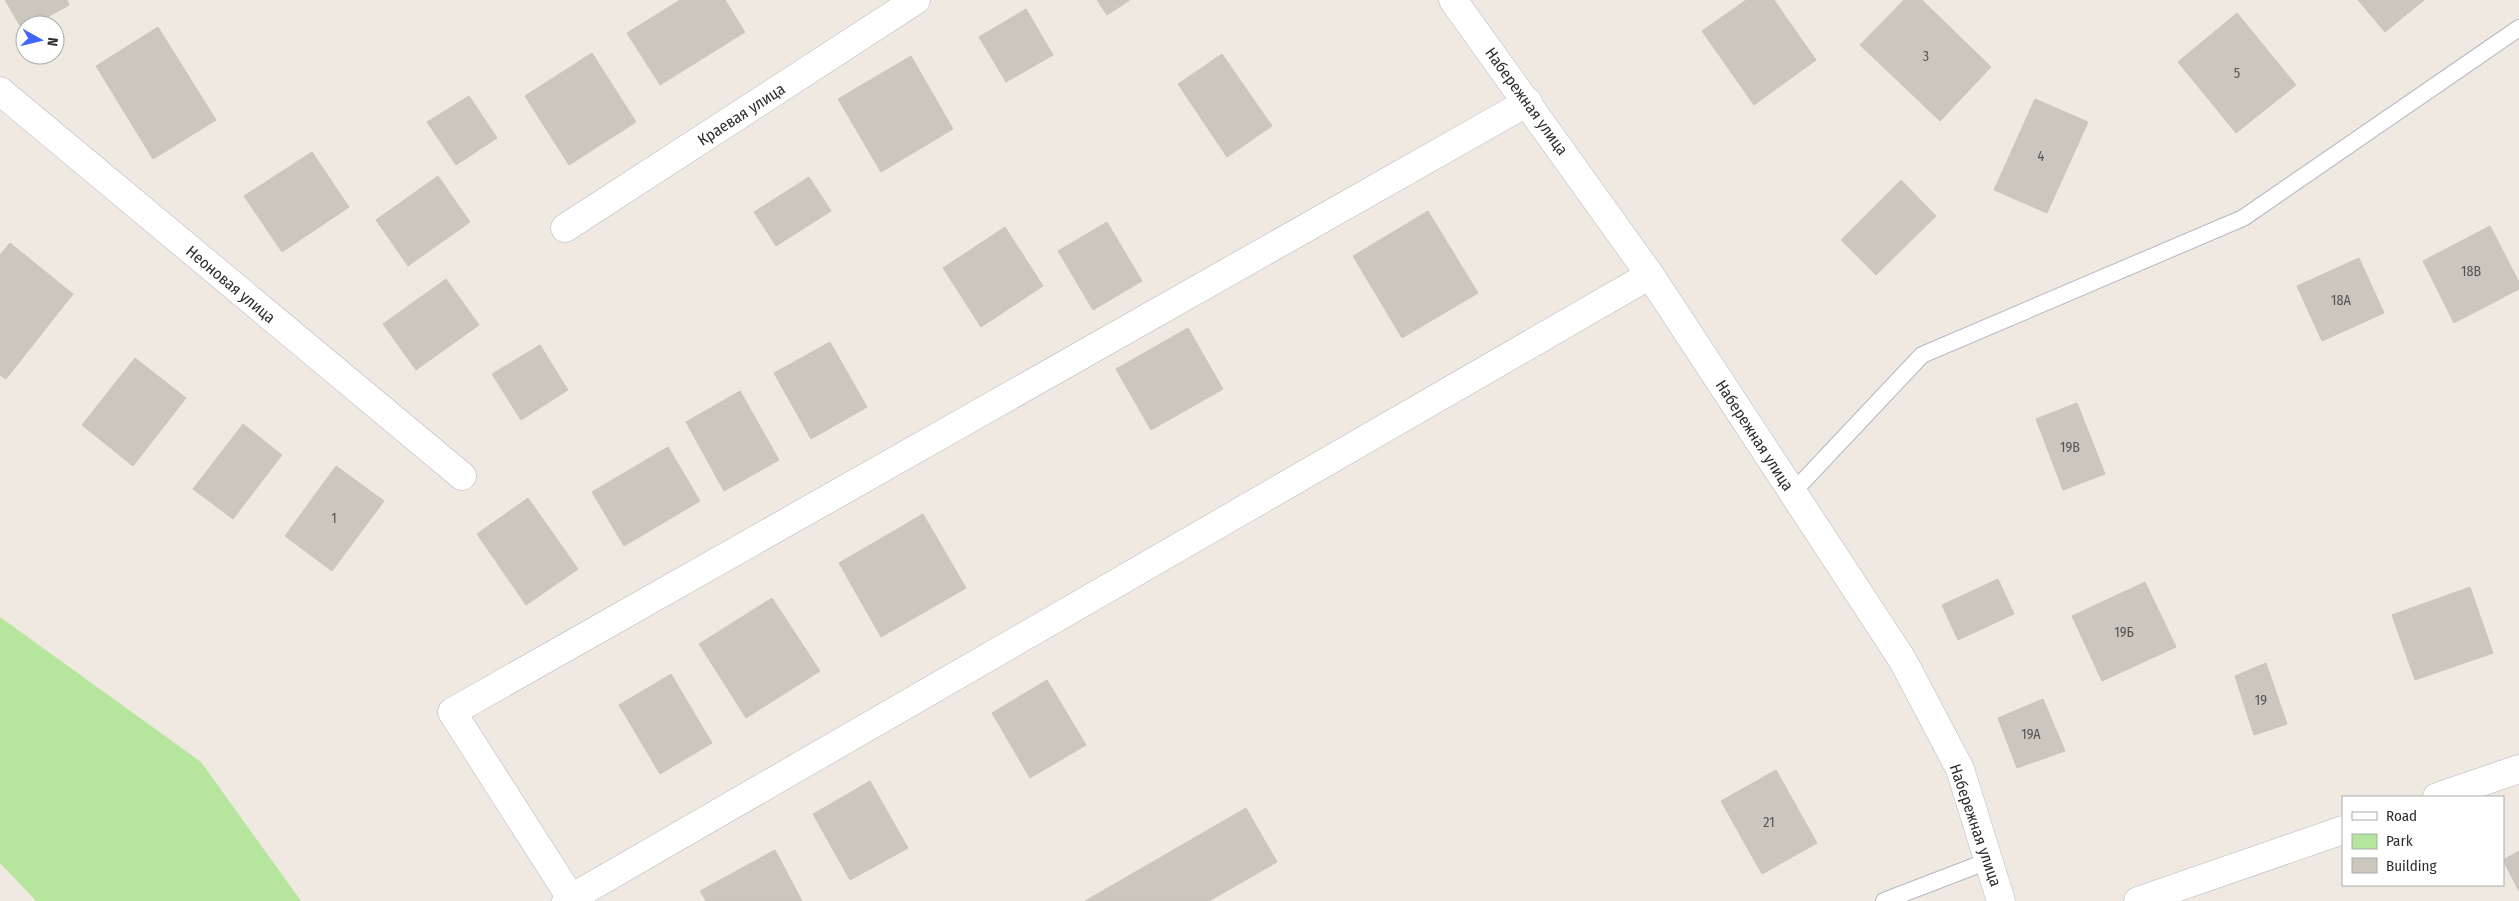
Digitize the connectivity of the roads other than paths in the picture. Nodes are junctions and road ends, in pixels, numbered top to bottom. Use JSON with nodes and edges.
{"nodes":[{"id":1,"x":916,"y":0,"type":"edge"},
{"id":2,"x":1453,"y":0,"type":"edge"},
{"id":3,"x":2519,"y":28,"type":"edge"},
{"id":4,"x":0,"y":91,"type":"edge"},
{"id":5,"x":1528,"y":102,"type":"junction"},
{"id":6,"x":565,"y":228,"type":"dead end"},
{"id":7,"x":1650,"y":275,"type":"junction"},
{"id":8,"x":462,"y":476,"type":"dead end"},
{"id":9,"x":1792,"y":492,"type":"junction"},
{"id":10,"x":2519,"y":769,"type":"edge"},
{"id":11,"x":2440,"y":796,"type":"edge"},
{"id":12,"x":2342,"y":830,"type":"edge"},
{"id":13,"x":1988,"y":861,"type":"junction"},
{"id":14,"x":568,"y":900,"type":"edge"},
{"id":15,"x":1884,"y":901,"type":"edge"},
{"id":16,"x":2001,"y":901,"type":"edge"},
{"id":17,"x":2138,"y":901,"type":"edge"}],
"edges":[{"from":1,"to":6,"type":"street","name":"Краевая улица"},
{"from":2,"to":5,"type":"street","name":"Набережная улица"},
{"from":3,"to":9,"type":"lane"},
{"from":4,"to":8,"type":"street","name":"Неоновая улица"},
{"from":5,"to":7,"type":"street","name":"Набережная улица"},
{"from":5,"to":14,"type":"street"},
{"from":7,"to":9,"type":"street","name":"Набережная улица"},
{"from":7,"to":14,"type":"street"},
{"from":9,"to":13,"type":"street","name":"Набережная улица"},
{"from":10,"to":11,"type":"street"},
{"from":12,"to":17,"type":"street"},
{"from":13,"to":15,"type":"lane"},
{"from":13,"to":16,"type":"street","name":"Набережная улица"}]}
